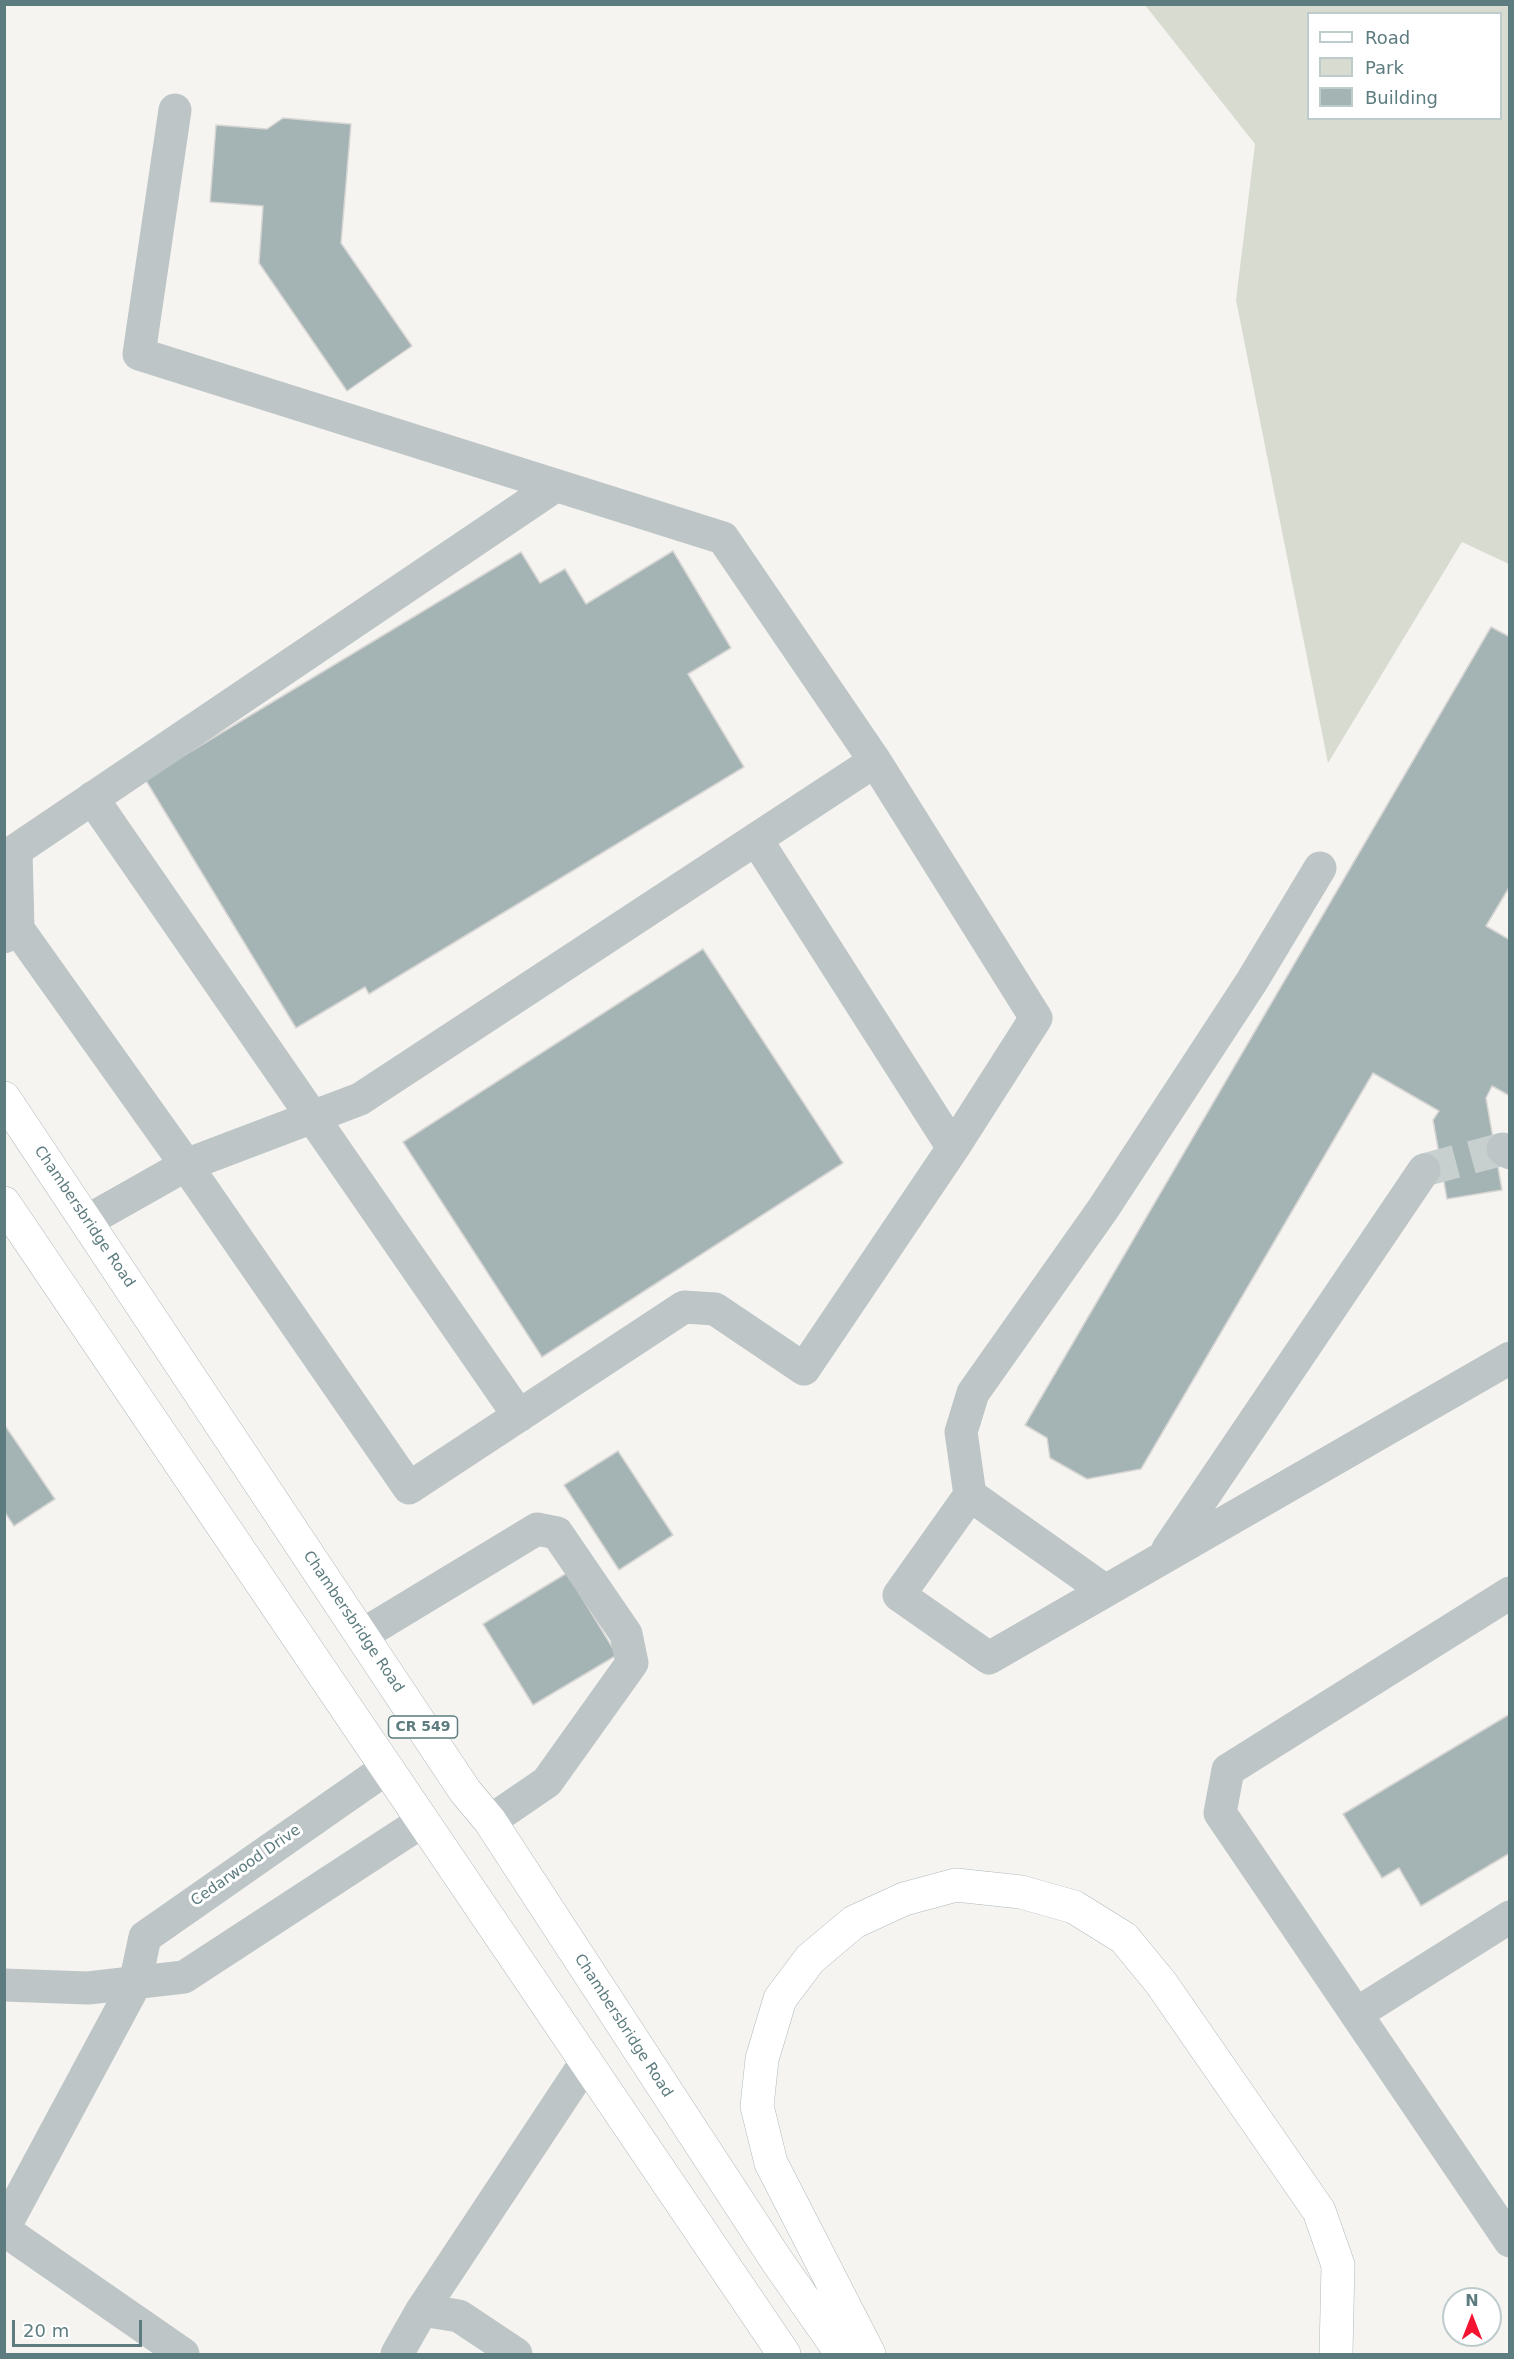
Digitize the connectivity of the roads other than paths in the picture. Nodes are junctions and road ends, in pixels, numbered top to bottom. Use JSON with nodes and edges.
{"nodes":[{"id":1,"x":175,"y":111,"type":"dead end"},
{"id":2,"x":555,"y":486,"type":"junction"},
{"id":3,"x":875,"y":761,"type":"junction"},
{"id":4,"x":92,"y":798,"type":"junction"},
{"id":5,"x":756,"y":839,"type":"junction"},
{"id":6,"x":1320,"y":868,"type":"dead end"},
{"id":7,"x":11,"y":933,"type":"edge"},
{"id":8,"x":4,"y":1098,"type":"edge"},
{"id":9,"x":311,"y":1118,"type":"junction"},
{"id":10,"x":953,"y":1148,"type":"junction"},
{"id":11,"x":186,"y":1165,"type":"junction"},
{"id":12,"x":1424,"y":1170,"type":"tunnel mouth"},
{"id":13,"x":4,"y":1203,"type":"edge"},
{"id":14,"x":87,"y":1221,"type":"junction"},
{"id":15,"x":1509,"y":1358,"type":"edge"},
{"id":16,"x":519,"y":1416,"type":"junction"},
{"id":17,"x":970,"y":1496,"type":"junction"},
{"id":18,"x":1163,"y":1556,"type":"junction"},
{"id":19,"x":1104,"y":1590,"type":"junction"},
{"id":20,"x":1509,"y":1593,"type":"edge"},
{"id":21,"x":362,"y":1635,"type":"junction"},
{"id":22,"x":387,"y":1768,"type":"junction"},
{"id":23,"x":423,"y":1821,"type":"junction"},
{"id":24,"x":490,"y":1821,"type":"junction"},
{"id":25,"x":1509,"y":1917,"type":"edge"},
{"id":26,"x":135,"y":1984,"type":"junction"},
{"id":27,"x":4,"y":1985,"type":"edge"},
{"id":28,"x":1356,"y":2014,"type":"junction"},
{"id":29,"x":586,"y":2062,"type":"junction"},
{"id":30,"x":4,"y":2229,"type":"edge"},
{"id":31,"x":1509,"y":2241,"type":"edge"},
{"id":32,"x":422,"y":2310,"type":"junction"},
{"id":33,"x":183,"y":2355,"type":"edge"},
{"id":34,"x":397,"y":2355,"type":"edge"},
{"id":35,"x":516,"y":2355,"type":"edge"},
{"id":36,"x":784,"y":2355,"type":"edge"},
{"id":37,"x":842,"y":2355,"type":"edge"},
{"id":38,"x":869,"y":2355,"type":"edge"},
{"id":39,"x":1336,"y":2355,"type":"edge"}],
"edges":[{"from":1,"to":2,"type":"street"},
{"from":2,"to":3,"type":"street"},
{"from":2,"to":4,"type":"street"},
{"from":3,"to":5,"type":"street"},
{"from":3,"to":10,"type":"street"},
{"from":4,"to":7,"type":"street"},
{"from":4,"to":9,"type":"street"},
{"from":5,"to":9,"type":"street"},
{"from":5,"to":10,"type":"street"},
{"from":6,"to":17,"type":"street"},
{"from":7,"to":11,"type":"street"},
{"from":8,"to":14,"type":"main road","name":"Chambersbridge Road","number":"CR 549"},
{"from":9,"to":11,"type":"street"},
{"from":9,"to":16,"type":"street"},
{"from":10,"to":16,"type":"street"},
{"from":11,"to":14,"type":"street"},
{"from":11,"to":16,"type":"street"},
{"from":12,"to":18,"type":"street"},
{"from":13,"to":22,"type":"main road","number":"CR 549"},
{"from":14,"to":21,"type":"main road","name":"Chambersbridge Road","number":"CR 549"},
{"from":15,"to":18,"type":"street"},
{"from":17,"to":19,"type":"street"},
{"from":17,"to":19,"type":"street"},
{"from":18,"to":19,"type":"street"},
{"from":20,"to":28,"type":"street"},
{"from":21,"to":24,"type":"main road","name":"Chambersbridge Road","number":"CR 549"},
{"from":21,"to":24,"type":"street"},
{"from":22,"to":23,"type":"main road","number":"CR 549"},
{"from":22,"to":26,"type":"street","name":"Cedarwood Drive"},
{"from":23,"to":26,"type":"street"},
{"from":23,"to":29,"type":"main road","number":"CR 549"},
{"from":24,"to":37,"type":"main road","name":"Chambersbridge Road","number":"CR 549"},
{"from":25,"to":28,"type":"street"},
{"from":26,"to":27,"type":"street"},
{"from":26,"to":30,"type":"street","name":"Cedarwood Drive"},
{"from":28,"to":31,"type":"street"},
{"from":29,"to":32,"type":"street"},
{"from":29,"to":36,"type":"main road","number":"CR 549"},
{"from":30,"to":33,"type":"street"},
{"from":32,"to":34,"type":"street"},
{"from":32,"to":35,"type":"street"},
{"from":38,"to":39,"type":"main road"}]}
